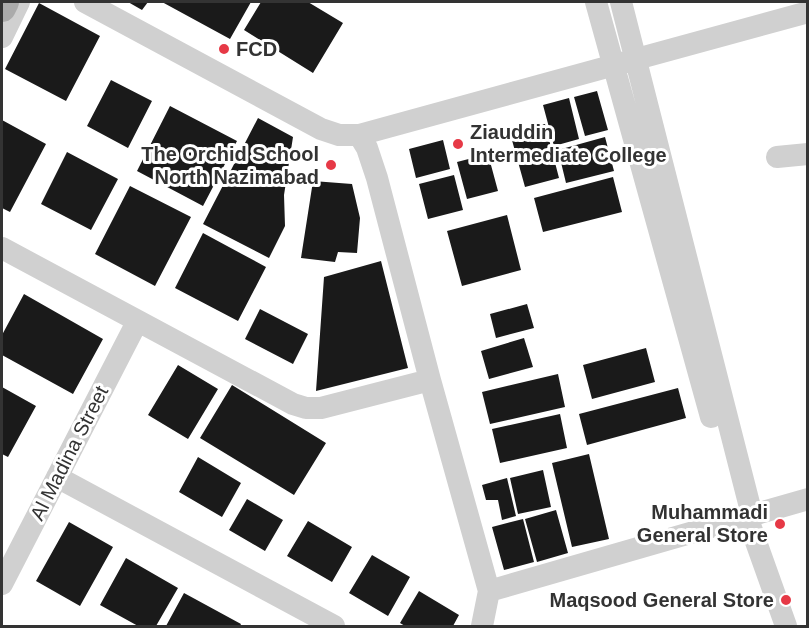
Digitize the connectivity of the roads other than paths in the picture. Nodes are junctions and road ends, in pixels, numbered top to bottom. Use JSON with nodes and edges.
{"nodes":[{"id":1,"x":5,"y":2,"type":"edge"},
{"id":2,"x":19,"y":2,"type":"edge"},
{"id":3,"x":85,"y":2,"type":"edge"},
{"id":4,"x":596,"y":2,"type":"edge"},
{"id":5,"x":621,"y":2,"type":"edge"},
{"id":6,"x":2,"y":8,"type":"edge"},
{"id":7,"x":797,"y":10,"type":"edge"},
{"id":8,"x":2,"y":37,"type":"edge"},
{"id":9,"x":637,"y":58,"type":"junction"},
{"id":10,"x":614,"y":64,"type":"junction"},
{"id":11,"x":358,"y":135,"type":"junction"},
{"id":12,"x":807,"y":154,"type":"edge"},
{"id":13,"x":777,"y":157,"type":"dead end"},
{"id":14,"x":2,"y":248,"type":"edge"},
{"id":15,"x":137,"y":322,"type":"junction"},
{"id":16,"x":430,"y":380,"type":"junction"},
{"id":17,"x":57,"y":477,"type":"junction"},
{"id":18,"x":807,"y":500,"type":"edge"},
{"id":19,"x":747,"y":520,"type":"junction"},
{"id":20,"x":2,"y":584,"type":"edge"},
{"id":21,"x":489,"y":591,"type":"junction"},
{"id":22,"x":334,"y":627,"type":"edge"},
{"id":23,"x":482,"y":627,"type":"edge"},
{"id":24,"x":786,"y":627,"type":"edge"}],
"edges":[{"from":1,"to":6,"type":"main road"},
{"from":2,"to":8,"type":"street"},
{"from":3,"to":11,"type":"street"},
{"from":4,"to":10,"type":"street"},
{"from":5,"to":9,"type":"street"},
{"from":7,"to":9,"type":"street"},
{"from":9,"to":10,"type":"street"},
{"from":9,"to":19,"type":"street"},
{"from":10,"to":11,"type":"street"},
{"from":10,"to":19,"type":"street"},
{"from":11,"to":16,"type":"street"},
{"from":12,"to":13,"type":"street"},
{"from":14,"to":15,"type":"street"},
{"from":15,"to":16,"type":"street"},
{"from":15,"to":17,"type":"street","name":"Al Madina Street"},
{"from":16,"to":21,"type":"street"},
{"from":17,"to":20,"type":"street","name":"Al Madina Street"},
{"from":17,"to":22,"type":"street"},
{"from":18,"to":19,"type":"street"},
{"from":19,"to":21,"type":"street"},
{"from":19,"to":24,"type":"street"},
{"from":21,"to":23,"type":"street"}]}
